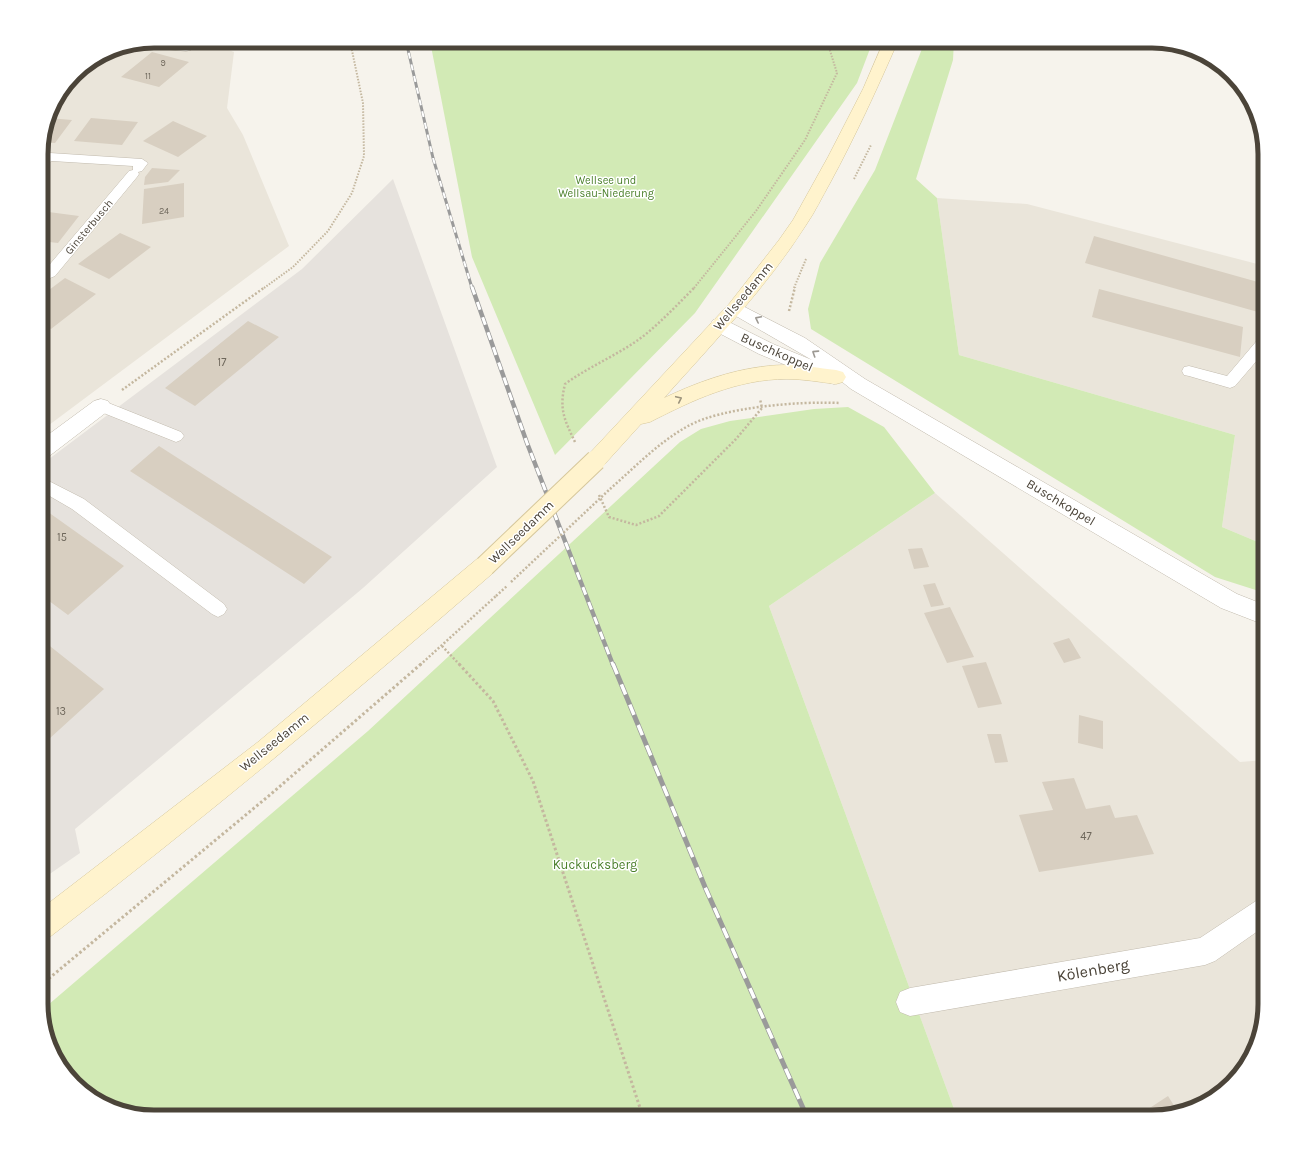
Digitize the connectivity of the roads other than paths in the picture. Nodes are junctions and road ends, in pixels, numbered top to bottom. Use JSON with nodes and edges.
{"nodes":[{"id":1,"x":889,"y":48,"type":"edge"},
{"id":2,"x":48,"y":158,"type":"edge"},
{"id":3,"x":48,"y":274,"type":"edge"},
{"id":4,"x":735,"y":308,"type":"junction"},
{"id":5,"x":719,"y":325,"type":"junction"},
{"id":6,"x":1258,"y":349,"type":"edge"},
{"id":7,"x":1189,"y":371,"type":"dead end"},
{"id":8,"x":836,"y":378,"type":"junction"},
{"id":9,"x":858,"y":384,"type":"junction"},
{"id":10,"x":101,"y":406,"type":"joint"},
{"id":11,"x":632,"y":423,"type":"junction"},
{"id":12,"x":176,"y":436,"type":"dead end"},
{"id":13,"x":48,"y":446,"type":"edge"},
{"id":14,"x":48,"y":487,"type":"edge"},
{"id":15,"x":218,"y":610,"type":"dead end"},
{"id":16,"x":1258,"y":612,"type":"edge"},
{"id":17,"x":1258,"y":915,"type":"edge"},
{"id":18,"x":48,"y":921,"type":"edge"},
{"id":19,"x":910,"y":1002,"type":"dead end"}],
"edges":[{"from":1,"to":4,"type":"main road","name":"Wellseedamm"},
{"from":2,"to":3,"type":"lane","name":"Ginsterbusch"},
{"from":4,"to":5,"type":"main road","name":"Wellseedamm"},
{"from":9,"to":4,"type":"street","name":"Buschkoppel","one_way":true},
{"from":5,"to":8,"type":"street","name":"Buschkoppel"},
{"from":5,"to":11,"type":"main road","name":"Wellseedamm"},
{"from":6,"to":7,"type":"lane"},
{"from":8,"to":9,"type":"street","name":"Buschkoppel"},
{"from":11,"to":8,"type":"main road","one_way":true},
{"from":9,"to":16,"type":"street","name":"Buschkoppel"},
{"from":10,"to":12,"type":"lane"},
{"from":10,"to":13,"type":"street"},
{"from":11,"to":18,"type":"main road","name":"Wellseedamm","bridge":true},
{"from":14,"to":15,"type":"lane"},
{"from":17,"to":19,"type":"street","name":"Kölenberg"}]}
